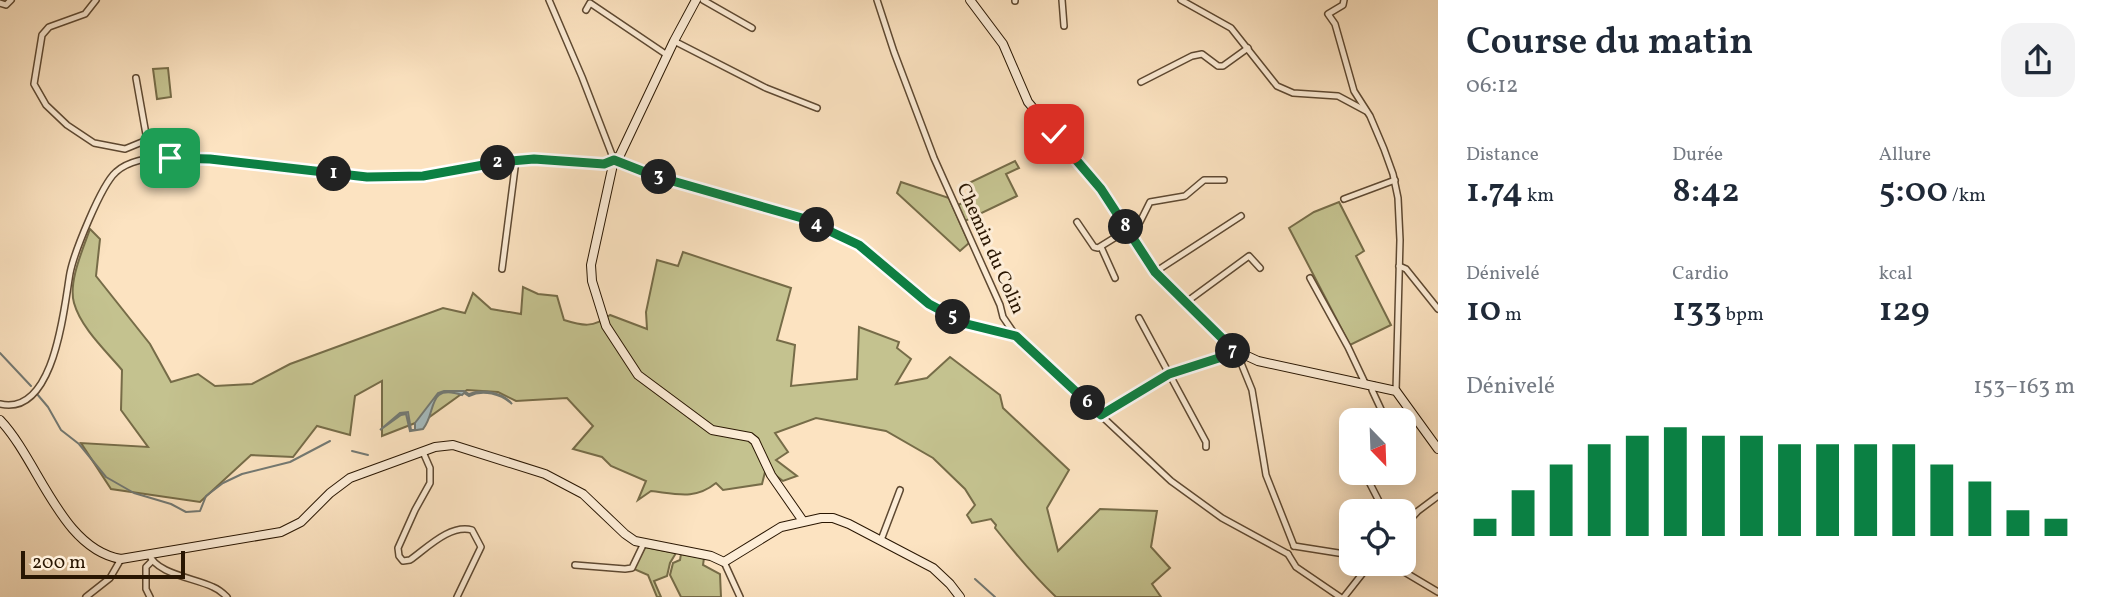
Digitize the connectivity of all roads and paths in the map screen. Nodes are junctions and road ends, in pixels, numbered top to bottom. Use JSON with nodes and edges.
{"nodes":[{"id":1,"x":11,"y":0,"type":"edge"},
{"id":2,"x":96,"y":0,"type":"edge"},
{"id":3,"x":549,"y":0,"type":"edge"},
{"id":4,"x":696,"y":0,"type":"edge"},
{"id":5,"x":703,"y":0,"type":"edge"},
{"id":6,"x":877,"y":0,"type":"edge"},
{"id":7,"x":970,"y":0,"type":"edge"},
{"id":8,"x":1062,"y":0,"type":"edge"},
{"id":9,"x":1181,"y":0,"type":"edge"},
{"id":10,"x":1344,"y":0,"type":"edge"},
{"id":11,"x":0,"y":3,"type":"edge"},
{"id":12,"x":586,"y":10,"type":"dead end"},
{"id":13,"x":1064,"y":26,"type":"dead end"},
{"id":14,"x":752,"y":28,"type":"dead end"},
{"id":15,"x":674,"y":41,"type":"junction"},
{"id":16,"x":1248,"y":48,"type":"junction"},
{"id":17,"x":667,"y":55,"type":"junction"},
{"id":18,"x":136,"y":78,"type":"dead end"},
{"id":19,"x":1141,"y":82,"type":"dead end"},
{"id":20,"x":1354,"y":91,"type":"junction"},
{"id":21,"x":1338,"y":96,"type":"junction"},
{"id":22,"x":817,"y":108,"type":"dead end"},
{"id":23,"x":1366,"y":111,"type":"junction"},
{"id":24,"x":147,"y":141,"type":"junction"},
{"id":25,"x":170,"y":158,"type":"junction"},
{"id":26,"x":516,"y":160,"type":"junction"},
{"id":27,"x":614,"y":160,"type":"junction"},
{"id":28,"x":1224,"y":180,"type":"dead end"},
{"id":29,"x":1395,"y":180,"type":"junction"},
{"id":30,"x":1345,"y":199,"type":"dead end"},
{"id":31,"x":1241,"y":216,"type":"dead end"},
{"id":32,"x":1077,"y":222,"type":"dead end"},
{"id":33,"x":1128,"y":231,"type":"junction"},
{"id":34,"x":1101,"y":247,"type":"junction"},
{"id":35,"x":1399,"y":266,"type":"junction"},
{"id":36,"x":1260,"y":268,"type":"dead end"},
{"id":37,"x":502,"y":269,"type":"dead end"},
{"id":38,"x":1155,"y":272,"type":"junction"},
{"id":39,"x":1115,"y":278,"type":"dead end"},
{"id":40,"x":1310,"y":278,"type":"dead end"},
{"id":41,"x":1185,"y":303,"type":"junction"},
{"id":42,"x":1438,"y":309,"type":"edge"},
{"id":43,"x":1139,"y":318,"type":"dead end"},
{"id":44,"x":1016,"y":336,"type":"junction"},
{"id":45,"x":1234,"y":350,"type":"junction"},
{"id":46,"x":1244,"y":354,"type":"junction"},
{"id":47,"x":1169,"y":374,"type":"junction"},
{"id":48,"x":1369,"y":384,"type":"junction"},
{"id":49,"x":1395,"y":391,"type":"junction"},
{"id":50,"x":0,"y":404,"type":"edge"},
{"id":51,"x":1380,"y":408,"type":"edge"},
{"id":52,"x":1101,"y":415,"type":"junction"},
{"id":53,"x":0,"y":420,"type":"edge"},
{"id":54,"x":1206,"y":447,"type":"dead end"},
{"id":55,"x":1438,"y":449,"type":"edge"},
{"id":56,"x":423,"y":452,"type":"junction"},
{"id":57,"x":899,"y":495,"type":"dead end"},
{"id":58,"x":1438,"y":496,"type":"edge"},
{"id":59,"x":1416,"y":513,"type":"edge"},
{"id":60,"x":803,"y":521,"type":"junction"},
{"id":61,"x":881,"y":540,"type":"junction"},
{"id":62,"x":644,"y":543,"type":"junction"},
{"id":63,"x":1294,"y":546,"type":"junction"},
{"id":64,"x":1339,"y":553,"type":"edge"},
{"id":65,"x":1288,"y":554,"type":"junction"},
{"id":66,"x":150,"y":558,"type":"junction"},
{"id":67,"x":121,"y":559,"type":"junction"},
{"id":68,"x":724,"y":562,"type":"junction"},
{"id":69,"x":575,"y":565,"type":"dead end"},
{"id":70,"x":1360,"y":576,"type":"edge"},
{"id":71,"x":1411,"y":576,"type":"edge"},
{"id":72,"x":1438,"y":592,"type":"edge"},
{"id":73,"x":86,"y":597,"type":"edge"},
{"id":74,"x":150,"y":597,"type":"edge"},
{"id":75,"x":227,"y":597,"type":"edge"},
{"id":76,"x":457,"y":597,"type":"edge"},
{"id":77,"x":740,"y":597,"type":"edge"},
{"id":78,"x":960,"y":597,"type":"edge"},
{"id":79,"x":1342,"y":597,"type":"edge"}],
"edges":[{"from":1,"to":11,"type":"street"},
{"from":2,"to":24,"type":"street"},
{"from":3,"to":27,"type":"street"},
{"from":4,"to":15,"type":"street"},
{"from":5,"to":14,"type":"street"},
{"from":6,"to":44,"type":"street","name":"Chemin du Colin"},
{"from":7,"to":33,"type":"street"},
{"from":8,"to":13,"type":"street"},
{"from":9,"to":16,"type":"street"},
{"from":10,"to":20,"type":"street"},
{"from":12,"to":17,"type":"street"},
{"from":15,"to":17,"type":"street"},
{"from":15,"to":22,"type":"street"},
{"from":16,"to":19,"type":"street"},
{"from":16,"to":21,"type":"street"},
{"from":17,"to":27,"type":"street"},
{"from":18,"to":24,"type":"street"},
{"from":20,"to":21,"type":"street"},
{"from":20,"to":23,"type":"street"},
{"from":21,"to":23,"type":"street"},
{"from":23,"to":29,"type":"street"},
{"from":24,"to":25,"type":"street"},
{"from":25,"to":26,"type":"street"},
{"from":25,"to":50,"type":"street"},
{"from":26,"to":27,"type":"street"},
{"from":26,"to":37,"type":"street"},
{"from":27,"to":44,"type":"street"},
{"from":27,"to":60,"type":"street"},
{"from":28,"to":33,"type":"street"},
{"from":29,"to":30,"type":"street"},
{"from":29,"to":35,"type":"street"},
{"from":31,"to":38,"type":"street"},
{"from":32,"to":34,"type":"street"},
{"from":33,"to":34,"type":"street"},
{"from":33,"to":38,"type":"street"},
{"from":34,"to":39,"type":"street"},
{"from":35,"to":42,"type":"street"},
{"from":35,"to":49,"type":"street"},
{"from":36,"to":41,"type":"street"},
{"from":38,"to":41,"type":"street"},
{"from":40,"to":48,"type":"street"},
{"from":41,"to":45,"type":"street"},
{"from":43,"to":47,"type":"street"},
{"from":44,"to":52,"type":"street","name":"Chemin du Colin"},
{"from":45,"to":46,"type":"street"},
{"from":45,"to":47,"type":"street"},
{"from":46,"to":48,"type":"street"},
{"from":46,"to":63,"type":"street"},
{"from":47,"to":52,"type":"street"},
{"from":47,"to":54,"type":"street"},
{"from":48,"to":49,"type":"street"},
{"from":48,"to":51,"type":"street"},
{"from":49,"to":55,"type":"street"},
{"from":52,"to":65,"type":"street","name":"Chemin du Colin"},
{"from":53,"to":67,"type":"street"},
{"from":56,"to":62,"type":"street"},
{"from":56,"to":66,"type":"street"},
{"from":56,"to":76,"type":"street"},
{"from":57,"to":61,"type":"street"},
{"from":58,"to":59,"type":"street"},
{"from":60,"to":61,"type":"street"},
{"from":60,"to":68,"type":"street"},
{"from":61,"to":78,"type":"street"},
{"from":62,"to":68,"type":"street"},
{"from":62,"to":69,"type":"street"},
{"from":63,"to":64,"type":"street"},
{"from":63,"to":65,"type":"street"},
{"from":65,"to":79,"type":"street","name":"Chemin du Colin"},
{"from":66,"to":67,"type":"street"},
{"from":66,"to":74,"type":"street"},
{"from":66,"to":75,"type":"street"},
{"from":67,"to":73,"type":"street"},
{"from":68,"to":77,"type":"street"},
{"from":70,"to":79,"type":"street"},
{"from":71,"to":72,"type":"street"}]}
